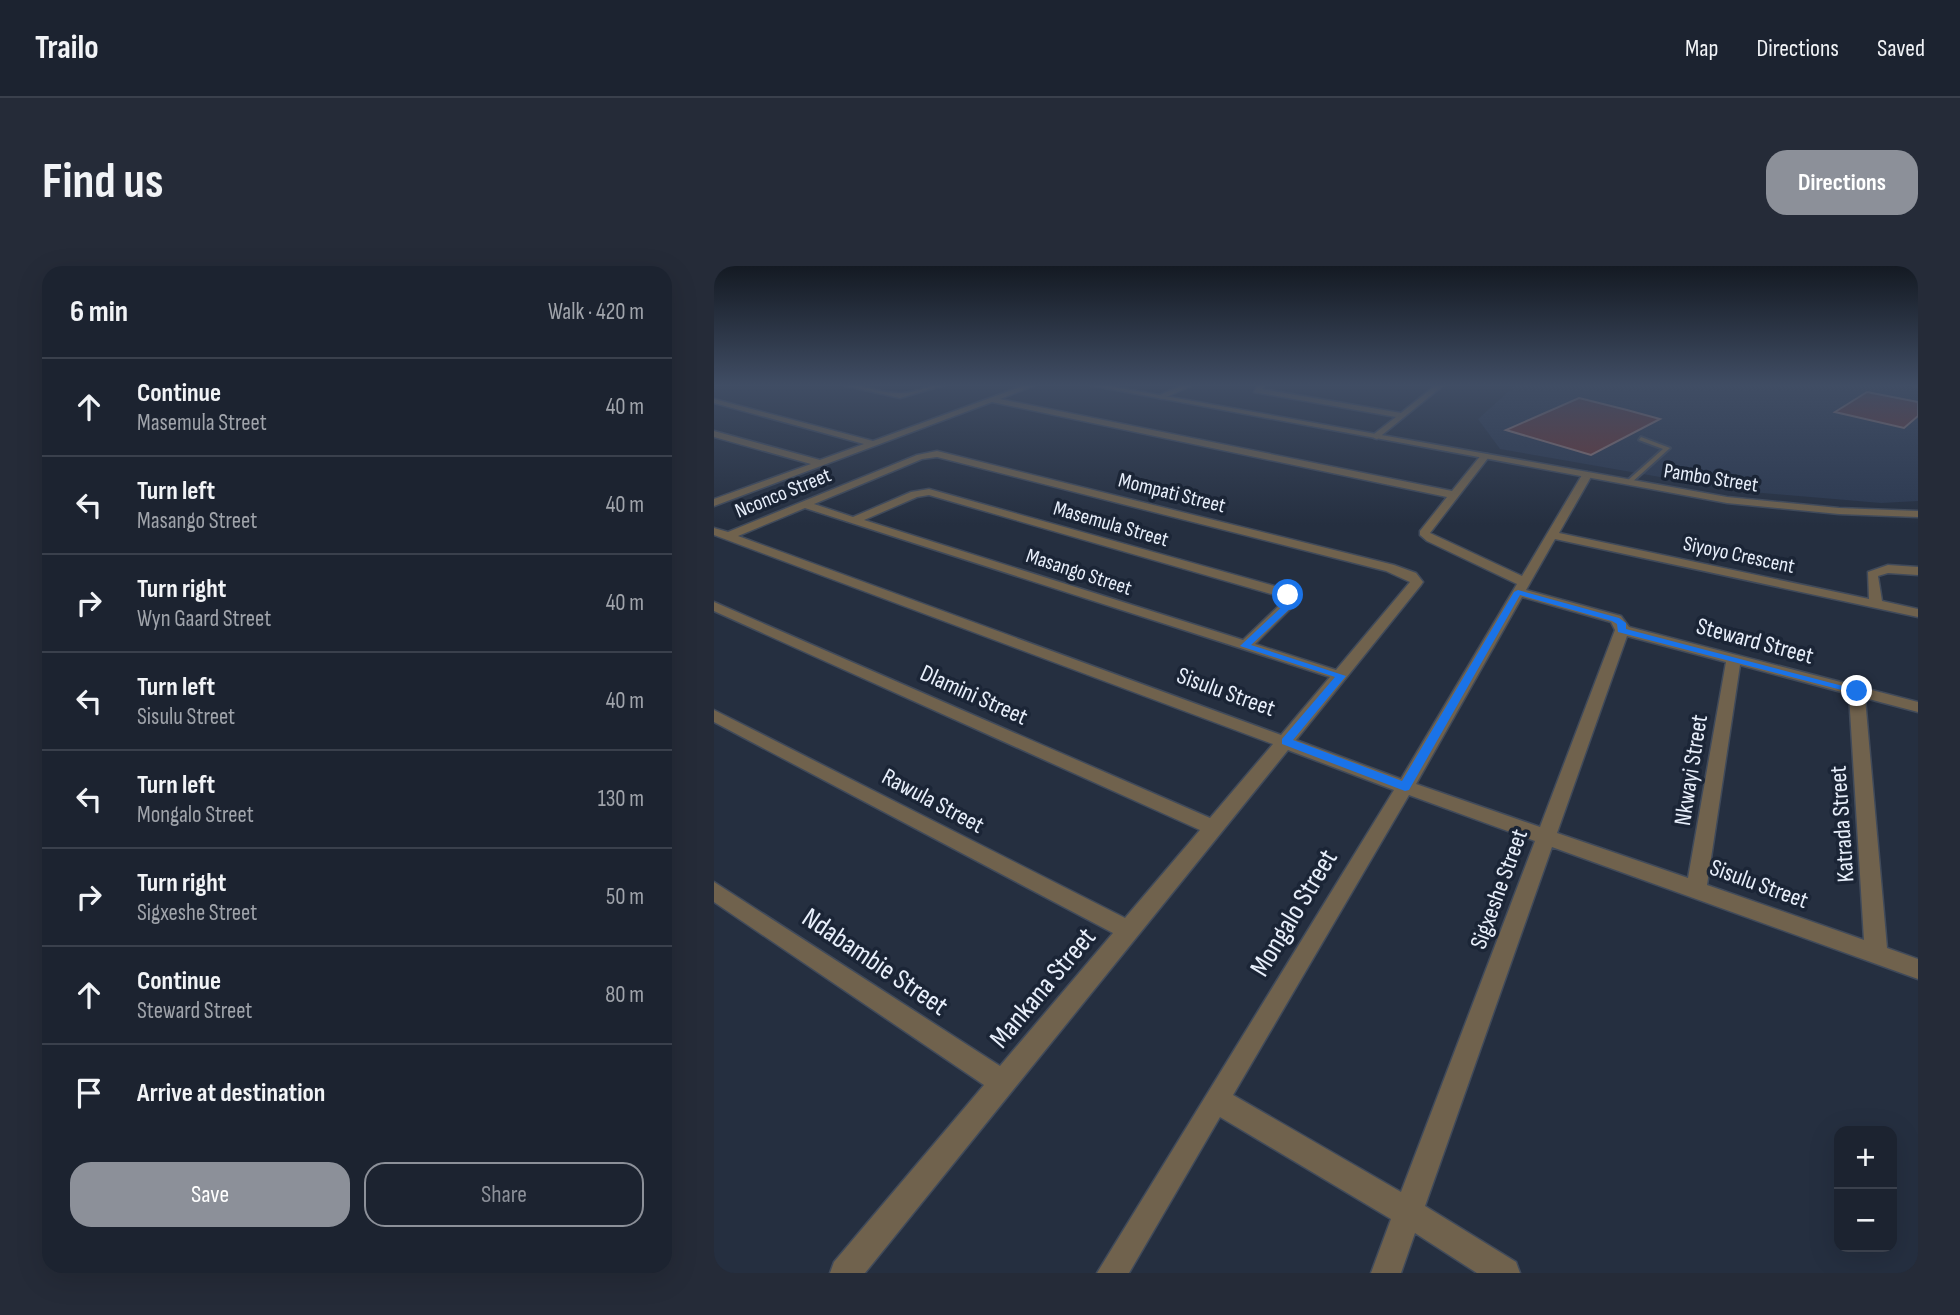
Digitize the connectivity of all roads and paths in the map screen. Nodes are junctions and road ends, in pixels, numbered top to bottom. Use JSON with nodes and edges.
{"nodes":[{"id":1,"x":826,"y":431,"type":"edge"},
{"id":2,"x":909,"y":431,"type":"edge"},
{"id":3,"x":1144,"y":431,"type":"edge"},
{"id":4,"x":1349,"y":431,"type":"edge"},
{"id":5,"x":1383,"y":431,"type":"edge"},
{"id":6,"x":714,"y":434,"type":"edge"},
{"id":7,"x":1377,"y":436,"type":"junction"},
{"id":8,"x":1641,"y":439,"type":"dead end"},
{"id":9,"x":874,"y":444,"type":"junction"},
{"id":10,"x":930,"y":455,"type":"joint"},
{"id":11,"x":1486,"y":456,"type":"junction"},
{"id":12,"x":820,"y":463,"type":"junction"},
{"id":13,"x":1587,"y":475,"type":"junction"},
{"id":14,"x":1629,"y":482,"type":"junction"},
{"id":15,"x":1455,"y":495,"type":"junction"},
{"id":16,"x":714,"y":503,"type":"edge"},
{"id":17,"x":805,"y":505,"type":"junction"},
{"id":18,"x":1918,"y":514,"type":"edge"},
{"id":19,"x":855,"y":520,"type":"junction"},
{"id":20,"x":721,"y":534,"type":"edge"},
{"id":21,"x":1552,"y":535,"type":"junction"},
{"id":22,"x":1918,"y":571,"type":"edge"},
{"id":23,"x":1405,"y":573,"type":"joint"},
{"id":24,"x":1521,"y":587,"type":"junction"},
{"id":25,"x":1876,"y":604,"type":"junction"},
{"id":26,"x":714,"y":606,"type":"edge"},
{"id":27,"x":1918,"y":613,"type":"edge"},
{"id":28,"x":1622,"y":630,"type":"junction"},
{"id":29,"x":1245,"y":646,"type":"junction"},
{"id":30,"x":1734,"y":658,"type":"junction"},
{"id":31,"x":1341,"y":676,"type":"junction"},
{"id":32,"x":1857,"y":691,"type":"junction"},
{"id":33,"x":1918,"y":707,"type":"edge"},
{"id":34,"x":714,"y":715,"type":"edge"},
{"id":35,"x":1286,"y":742,"type":"junction"},
{"id":36,"x":1405,"y":787,"type":"junction"},
{"id":37,"x":1214,"y":828,"type":"junction"},
{"id":38,"x":1546,"y":835,"type":"junction"},
{"id":39,"x":1696,"y":890,"type":"junction"},
{"id":40,"x":714,"y":891,"type":"edge"},
{"id":41,"x":1129,"y":931,"type":"junction"},
{"id":42,"x":1876,"y":954,"type":"junction"},
{"id":43,"x":1918,"y":970,"type":"edge"},
{"id":44,"x":1003,"y":1083,"type":"junction"},
{"id":45,"x":1216,"y":1100,"type":"junction"},
{"id":46,"x":1408,"y":1212,"type":"junction"},
{"id":47,"x":845,"y":1273,"type":"edge"},
{"id":48,"x":1112,"y":1273,"type":"edge"},
{"id":49,"x":1386,"y":1273,"type":"edge"},
{"id":50,"x":1506,"y":1273,"type":"edge"}],
"edges":[{"from":1,"to":9,"type":"street"},
{"from":2,"to":9,"type":"street"},
{"from":3,"to":15,"type":"street"},
{"from":4,"to":7,"type":"street","name":"Pambo Street"},
{"from":5,"to":7,"type":"street"},
{"from":6,"to":12,"type":"street"},
{"from":7,"to":11,"type":"street","name":"Pambo Street"},
{"from":8,"to":14,"type":"lane"},
{"from":9,"to":12,"type":"street"},
{"from":10,"to":17,"type":"street","name":"Nconco Street"},
{"from":10,"to":23,"type":"street","name":"Mompati Street"},
{"from":11,"to":13,"type":"street","name":"Pambo Street"},
{"from":11,"to":15,"type":"street"},
{"from":12,"to":16,"type":"street"},
{"from":13,"to":14,"type":"street","name":"Pambo Street"},
{"from":13,"to":21,"type":"street"},
{"from":14,"to":18,"type":"street","name":"Pambo Street"},
{"from":15,"to":24,"type":"street"},
{"from":17,"to":19,"type":"street","name":"Masango Street"},
{"from":17,"to":20,"type":"street","name":"Nconco Street"},
{"from":19,"to":29,"type":"street","name":"Masango Street"},
{"from":19,"to":29,"type":"street","name":"Masemula Street"},
{"from":20,"to":35,"type":"street","name":"Sisulu Street"},
{"from":21,"to":24,"type":"street"},
{"from":21,"to":25,"type":"street","name":"Siyoyo Crescent"},
{"from":22,"to":25,"type":"street"},
{"from":23,"to":31,"type":"street","name":"Mankana Street"},
{"from":24,"to":28,"type":"street"},
{"from":24,"to":36,"type":"street","name":"Mongalo Street"},
{"from":25,"to":27,"type":"street","name":"Siyoyo Crescent"},
{"from":26,"to":37,"type":"street","name":"Dlamini Street"},
{"from":28,"to":30,"type":"street","name":"Steward Street"},
{"from":28,"to":38,"type":"street","name":"Sigxeshe Street"},
{"from":29,"to":31,"type":"street","name":"Masango Street"},
{"from":30,"to":32,"type":"street","name":"Steward Street"},
{"from":30,"to":39,"type":"street","name":"Nkwayi Street"},
{"from":31,"to":35,"type":"street","name":"Mankana Street"},
{"from":32,"to":33,"type":"street","name":"Steward Street"},
{"from":32,"to":42,"type":"street","name":"Katrada Street"},
{"from":34,"to":41,"type":"street","name":"Rawula Street"},
{"from":35,"to":36,"type":"street","name":"Sisulu Street"},
{"from":35,"to":37,"type":"street","name":"Mankana Street"},
{"from":36,"to":38,"type":"street","name":"Sisulu Street"},
{"from":36,"to":45,"type":"street","name":"Mongalo Street"},
{"from":37,"to":41,"type":"street","name":"Mankana Street"},
{"from":38,"to":39,"type":"street","name":"Sisulu Street"},
{"from":38,"to":46,"type":"street","name":"Sigxeshe Street"},
{"from":39,"to":42,"type":"street","name":"Sisulu Street"},
{"from":40,"to":44,"type":"street","name":"Ndabambie Street"},
{"from":41,"to":44,"type":"street","name":"Mankana Street"},
{"from":42,"to":43,"type":"street","name":"Sisulu Street"},
{"from":44,"to":47,"type":"street","name":"Mankana Street"},
{"from":45,"to":46,"type":"street"},
{"from":45,"to":48,"type":"street","name":"Mongalo Street"},
{"from":46,"to":49,"type":"street","name":"Sigxeshe Street"},
{"from":46,"to":50,"type":"street"}]}
